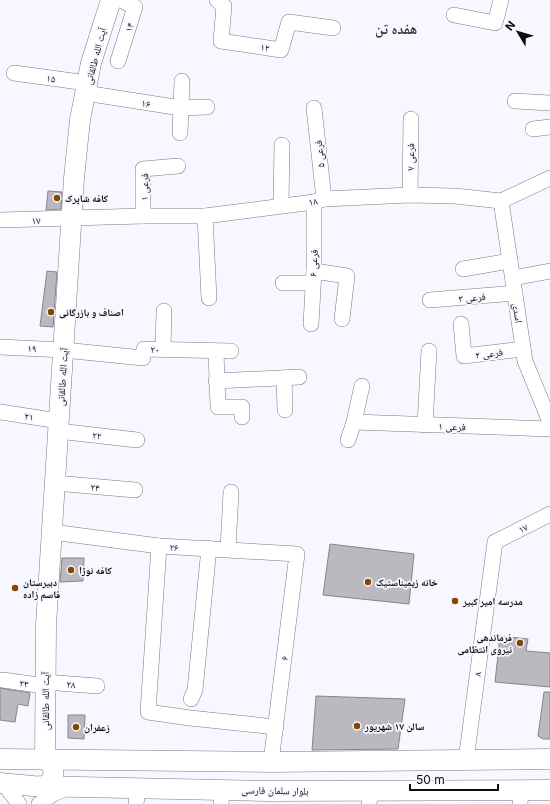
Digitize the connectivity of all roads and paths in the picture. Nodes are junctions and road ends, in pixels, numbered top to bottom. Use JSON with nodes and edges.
{"nodes":[{"id":1,"x":111,"y":0,"type":"edge"},
{"id":2,"x":121,"y":0,"type":"edge"},
{"id":3,"x":217,"y":0,"type":"edge"},
{"id":4,"x":501,"y":0,"type":"edge"},
{"id":5,"x":454,"y":15,"type":"dead end"},
{"id":6,"x":332,"y":28,"type":"dead end"},
{"id":7,"x":118,"y":61,"type":"dead end"},
{"id":8,"x":14,"y":72,"type":"dead end"},
{"id":9,"x":182,"y":81,"type":"dead end"},
{"id":10,"x":86,"y":88,"type":"junction"},
{"id":11,"x":515,"y":101,"type":"dead end"},
{"id":12,"x":550,"y":103,"type":"edge"},
{"id":13,"x":207,"y":107,"type":"dead end"},
{"id":14,"x":181,"y":108,"type":"junction"},
{"id":15,"x":314,"y":108,"type":"dead end"},
{"id":16,"x":412,"y":119,"type":"dead end"},
{"id":17,"x":550,"y":128,"type":"edge"},
{"id":18,"x":532,"y":129,"type":"dead end"},
{"id":19,"x":180,"y":133,"type":"dead end"},
{"id":20,"x":282,"y":145,"type":"dead end"},
{"id":21,"x":178,"y":166,"type":"dead end"},
{"id":22,"x":550,"y":178,"type":"edge"},
{"id":23,"x":410,"y":195,"type":"junction"},
{"id":24,"x":319,"y":201,"type":"junction"},
{"id":25,"x":501,"y":201,"type":"junction"},
{"id":26,"x":281,"y":206,"type":"junction"},
{"id":27,"x":70,"y":215,"type":"junction"},
{"id":28,"x":143,"y":216,"type":"junction"},
{"id":29,"x":205,"y":216,"type":"junction"},
{"id":30,"x":0,"y":220,"type":"edge"},
{"id":31,"x":510,"y":261,"type":"junction"},
{"id":32,"x":464,"y":268,"type":"dead end"},
{"id":33,"x":550,"y":271,"type":"edge"},
{"id":34,"x":313,"y":277,"type":"junction"},
{"id":35,"x":513,"y":278,"type":"junction"},
{"id":36,"x":283,"y":283,"type":"dead end"},
{"id":37,"x":515,"y":294,"type":"junction"},
{"id":38,"x":209,"y":298,"type":"dead end"},
{"id":39,"x":430,"y":300,"type":"dead end"},
{"id":40,"x":164,"y":311,"type":"dead end"},
{"id":41,"x":342,"y":319,"type":"dead end"},
{"id":42,"x":311,"y":324,"type":"dead end"},
{"id":43,"x":461,"y":324,"type":"dead end"},
{"id":44,"x":0,"y":347,"type":"edge"},
{"id":45,"x":164,"y":349,"type":"junction"},
{"id":46,"x":523,"y":349,"type":"junction"},
{"id":47,"x":64,"y":350,"type":"junction"},
{"id":48,"x":231,"y":351,"type":"dead end"},
{"id":49,"x":429,"y":351,"type":"dead end"},
{"id":50,"x":216,"y":352,"type":"junction"},
{"id":51,"x":299,"y":377,"type":"dead end"},
{"id":52,"x":284,"y":378,"type":"junction"},
{"id":53,"x":216,"y":381,"type":"junction"},
{"id":54,"x":362,"y":386,"type":"dead end"},
{"id":55,"x":284,"y":410,"type":"dead end"},
{"id":56,"x":0,"y":412,"type":"edge"},
{"id":57,"x":242,"y":417,"type":"dead end"},
{"id":58,"x":354,"y":422,"type":"junction"},
{"id":59,"x":550,"y":422,"type":"edge"},
{"id":60,"x":425,"y":425,"type":"junction"},
{"id":61,"x":58,"y":426,"type":"junction"},
{"id":62,"x":550,"y":429,"type":"edge"},
{"id":63,"x":136,"y":440,"type":"dead end"},
{"id":64,"x":348,"y":440,"type":"dead end"},
{"id":65,"x":55,"y":483,"type":"junction"},
{"id":66,"x":135,"y":490,"type":"dead end"},
{"id":67,"x":231,"y":492,"type":"dead end"},
{"id":68,"x":550,"y":514,"type":"edge"},
{"id":69,"x":52,"y":532,"type":"junction"},
{"id":70,"x":495,"y":542,"type":"joint"},
{"id":71,"x":159,"y":546,"type":"junction"},
{"id":72,"x":209,"y":548,"type":"junction"},
{"id":73,"x":228,"y":549,"type":"junction"},
{"id":74,"x":298,"y":555,"type":"joint"},
{"id":75,"x":3,"y":680,"type":"dead end"},
{"id":76,"x":45,"y":684,"type":"junction"},
{"id":77,"x":97,"y":686,"type":"dead end"},
{"id":78,"x":192,"y":699,"type":"dead end"},
{"id":79,"x":276,"y":727,"type":"junction"},
{"id":80,"x":0,"y":759,"type":"edge"},
{"id":81,"x":45,"y":759,"type":"junction"},
{"id":82,"x":550,"y":759,"type":"edge"},
{"id":83,"x":86,"y":760,"type":"junction"},
{"id":84,"x":466,"y":760,"type":"junction"},
{"id":85,"x":271,"y":762,"type":"junction"},
{"id":86,"x":2,"y":783,"type":"edge"},
{"id":87,"x":77,"y":787,"type":"junction"},
{"id":88,"x":550,"y":790,"type":"edge"},
{"id":89,"x":41,"y":795,"type":"edge"},
{"id":90,"x":137,"y":796,"type":"edge"},
{"id":91,"x":222,"y":796,"type":"edge"},
{"id":92,"x":268,"y":797,"type":"edge"},
{"id":93,"x":346,"y":797,"type":"edge"},
{"id":94,"x":370,"y":797,"type":"edge"},
{"id":95,"x":520,"y":797,"type":"edge"},
{"id":96,"x":19,"y":804,"type":"edge"}],
"edges":[{"from":1,"to":10,"type":"main road","name":"آیت الله طالقانی"},
{"from":2,"to":7,"type":"street","name":"۱۴"},
{"from":3,"to":6,"type":"street","name":"۱۲"},
{"from":4,"to":5,"type":"street"},
{"from":8,"to":10,"type":"street","name":"۱۵"},
{"from":9,"to":14,"type":"street"},
{"from":10,"to":14,"type":"street","name":"۱۶"},
{"from":10,"to":27,"type":"main road","name":"آیت الله طالقانی"},
{"from":11,"to":12,"type":"street"},
{"from":13,"to":14,"type":"street","name":"۱۶"},
{"from":14,"to":19,"type":"street"},
{"from":15,"to":24,"type":"street","name":"فرعی ۵"},
{"from":16,"to":23,"type":"street","name":"فرعی ۷"},
{"from":17,"to":18,"type":"street"},
{"from":20,"to":26,"type":"street"},
{"from":21,"to":28,"type":"street","name":"فرعی ۱"},
{"from":22,"to":25,"type":"street"},
{"from":23,"to":24,"type":"street","name":"۱۸"},
{"from":23,"to":25,"type":"street","name":"۱۸"},
{"from":24,"to":26,"type":"street","name":"۱۸"},
{"from":24,"to":34,"type":"street","name":"فرعی ۶"},
{"from":25,"to":31,"type":"street","name":"اسدی"},
{"from":26,"to":29,"type":"street","name":"۱۸"},
{"from":27,"to":28,"type":"street","name":"۱۸"},
{"from":27,"to":30,"type":"street","name":"۱۷"},
{"from":27,"to":47,"type":"main road","name":"آیت الله طالقانی"},
{"from":28,"to":29,"type":"street","name":"۱۸"},
{"from":29,"to":38,"type":"street"},
{"from":31,"to":32,"type":"street"},
{"from":31,"to":35,"type":"street","name":"اسدی"},
{"from":33,"to":35,"type":"street"},
{"from":34,"to":36,"type":"street"},
{"from":34,"to":41,"type":"street"},
{"from":34,"to":42,"type":"street","name":"فرعی ۶"},
{"from":35,"to":37,"type":"street","name":"اسدی"},
{"from":37,"to":39,"type":"street","name":"فرعی ۳"},
{"from":37,"to":46,"type":"street","name":"اسدی"},
{"from":40,"to":45,"type":"street"},
{"from":43,"to":46,"type":"street","name":"فرعی ۲"},
{"from":44,"to":47,"type":"street","name":"۱۹"},
{"from":45,"to":47,"type":"street","name":"۲۰"},
{"from":45,"to":50,"type":"street","name":"۲۰"},
{"from":46,"to":59,"type":"street","name":"اسدی"},
{"from":47,"to":61,"type":"main road","name":"آیت الله طالقانی"},
{"from":48,"to":50,"type":"street","name":"۲۰"},
{"from":49,"to":60,"type":"street"},
{"from":50,"to":53,"type":"street"},
{"from":51,"to":52,"type":"street"},
{"from":52,"to":53,"type":"street"},
{"from":52,"to":55,"type":"street"},
{"from":53,"to":57,"type":"street"},
{"from":54,"to":58,"type":"street"},
{"from":56,"to":61,"type":"street","name":"۲۱"},
{"from":58,"to":60,"type":"street","name":"فرعی ۱"},
{"from":58,"to":64,"type":"street"},
{"from":60,"to":62,"type":"street","name":"فرعی ۱"},
{"from":61,"to":63,"type":"street","name":"۲۲"},
{"from":61,"to":65,"type":"main road","name":"آیت الله طالقانی"},
{"from":65,"to":66,"type":"street","name":"۲۴"},
{"from":65,"to":69,"type":"main road","name":"آیت الله طالقانی"},
{"from":67,"to":73,"type":"street"},
{"from":68,"to":70,"type":"street","name":"۱۷"},
{"from":69,"to":71,"type":"street","name":"۲۶"},
{"from":69,"to":76,"type":"main road","name":"آیت الله طالقانی"},
{"from":70,"to":84,"type":"street","name":"۸"},
{"from":71,"to":72,"type":"street","name":"۲۶"},
{"from":71,"to":79,"type":"street"},
{"from":72,"to":73,"type":"street","name":"۲۶"},
{"from":72,"to":78,"type":"street"},
{"from":73,"to":74,"type":"street","name":"۲۶"},
{"from":74,"to":79,"type":"street","name":"۶"},
{"from":75,"to":76,"type":"street","name":"۲۳"},
{"from":76,"to":77,"type":"street","name":"۲۸"},
{"from":76,"to":81,"type":"main road","name":"آیت الله طالقانی"},
{"from":79,"to":85,"type":"street","name":"۶"},
{"from":80,"to":81,"type":"main road"},
{"from":81,"to":83,"type":"main road"},
{"from":81,"to":89,"type":"main road"},
{"from":82,"to":84,"type":"main road"},
{"from":83,"to":85,"type":"main road"},
{"from":83,"to":87,"type":"main road"},
{"from":84,"to":85,"type":"main road"},
{"from":86,"to":89,"type":"main road","name":"بلوار سلمان فارسی"},
{"from":86,"to":96,"type":"street"},
{"from":87,"to":89,"type":"main road","name":"بلوار سلمان فارسی"},
{"from":87,"to":90,"type":"main road","name":"بلوار سلمان فارسی"},
{"from":88,"to":95,"type":"main road","name":"بلوار سلمان فارسی"},
{"from":90,"to":91,"type":"main road","name":"بلوار سلمان فارسی"},
{"from":91,"to":92,"type":"main road","name":"بلوار سلمان فارسی"},
{"from":92,"to":93,"type":"main road","name":"بلوار سلمان فارسی"},
{"from":93,"to":94,"type":"main road","name":"بلوار سلمان فارسی"},
{"from":94,"to":95,"type":"main road","name":"بلوار سلمان فارسی"}]}
